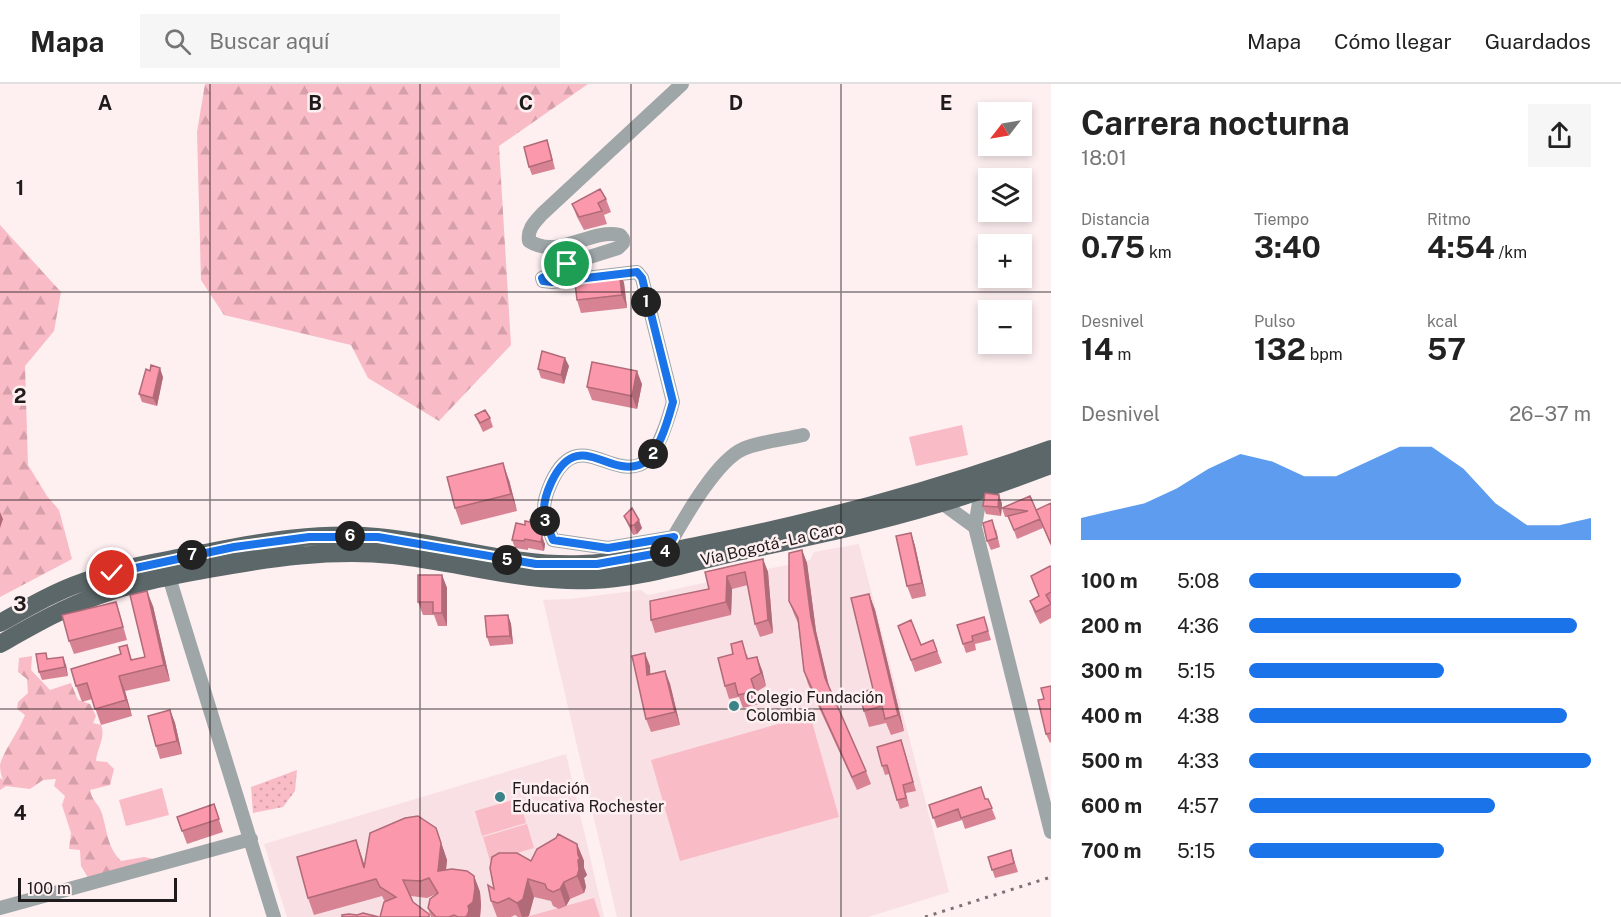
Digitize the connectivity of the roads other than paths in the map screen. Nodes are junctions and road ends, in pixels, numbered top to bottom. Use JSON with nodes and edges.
{"nodes":[{"id":1,"x":682,"y":84,"type":"edge"},
{"id":2,"x":803,"y":435,"type":"dead end"},
{"id":3,"x":1051,"y":449,"type":"edge"},
{"id":4,"x":1051,"y":465,"type":"edge"},
{"id":5,"x":981,"y":490,"type":"junction"},
{"id":6,"x":942,"y":503,"type":"junction"},
{"id":7,"x":975,"y":527,"type":"junction"},
{"id":8,"x":670,"y":545,"type":"junction"},
{"id":9,"x":169,"y":577,"type":"junction"},
{"id":10,"x":0,"y":623,"type":"edge"},
{"id":11,"x":0,"y":644,"type":"edge"},
{"id":12,"x":1051,"y":832,"type":"edge"},
{"id":13,"x":251,"y":839,"type":"junction"},
{"id":14,"x":0,"y":908,"type":"edge"},
{"id":15,"x":274,"y":917,"type":"edge"}],
"edges":[{"from":1,"to":8,"type":"street"},
{"from":2,"to":8,"type":"street"},
{"from":3,"to":8,"type":"main road","name":"Vía Bogotá - La Caro"},
{"from":4,"to":5,"type":"main road","name":"Vía Bogotá - La Caro"},
{"from":5,"to":6,"type":"main road","name":"Vía Bogotá - La Caro"},
{"from":5,"to":7,"type":"street"},
{"from":6,"to":7,"type":"street"},
{"from":6,"to":9,"type":"main road","name":"Vía Bogotá - La Caro"},
{"from":7,"to":12,"type":"street"},
{"from":8,"to":10,"type":"main road","name":"Vía Bogotá - La Caro"},
{"from":9,"to":11,"type":"main road","name":"Vía Bogotá - La Caro"},
{"from":9,"to":13,"type":"street"},
{"from":13,"to":14,"type":"street"},
{"from":13,"to":15,"type":"street"}]}
